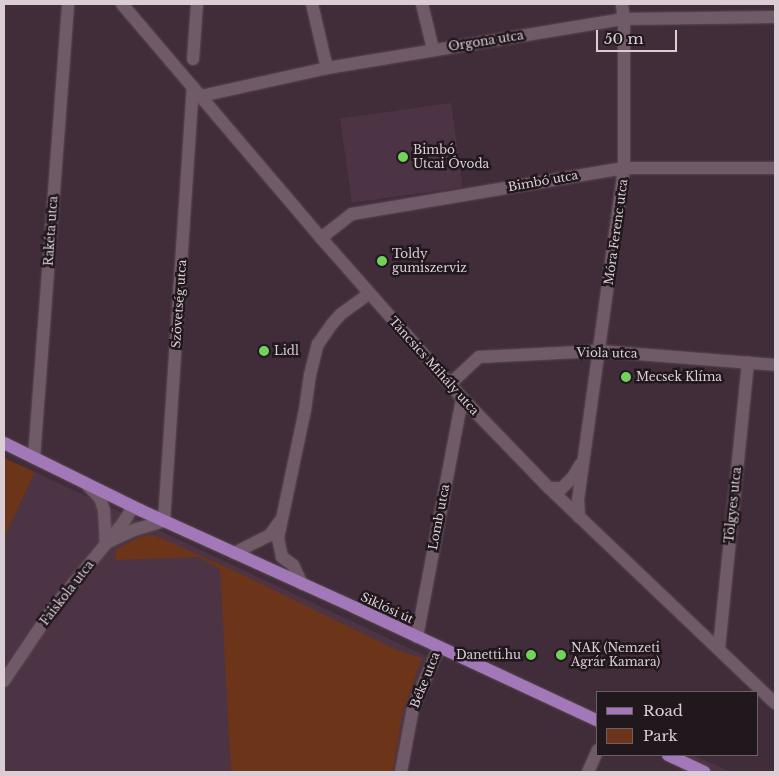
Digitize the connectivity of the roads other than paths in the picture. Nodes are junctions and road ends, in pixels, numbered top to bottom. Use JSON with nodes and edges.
{"nodes":[{"id":1,"x":68,"y":4,"type":"edge"},
{"id":2,"x":122,"y":4,"type":"edge"},
{"id":3,"x":197,"y":4,"type":"edge"},
{"id":4,"x":312,"y":4,"type":"edge"},
{"id":5,"x":422,"y":4,"type":"edge"},
{"id":6,"x":622,"y":4,"type":"edge"},
{"id":7,"x":775,"y":17,"type":"edge"},
{"id":8,"x":624,"y":19,"type":"junction"},
{"id":9,"x":433,"y":49,"type":"junction"},
{"id":10,"x":193,"y":59,"type":"dead end"},
{"id":11,"x":327,"y":68,"type":"junction"},
{"id":12,"x":197,"y":91,"type":"junction"},
{"id":13,"x":624,"y":168,"type":"junction"},
{"id":14,"x":775,"y":168,"type":"edge"},
{"id":15,"x":321,"y":238,"type":"junction"},
{"id":16,"x":369,"y":294,"type":"junction"},
{"id":17,"x":600,"y":351,"type":"junction"},
{"id":18,"x":748,"y":362,"type":"junction"},
{"id":19,"x":775,"y":365,"type":"edge"},
{"id":20,"x":450,"y":384,"type":"junction"},
{"id":21,"x":462,"y":398,"type":"junction"},
{"id":22,"x":4,"y":444,"type":"edge"},
{"id":23,"x":34,"y":458,"type":"junction"},
{"id":24,"x":584,"y":458,"type":"junction"},
{"id":25,"x":85,"y":483,"type":"junction"},
{"id":26,"x":549,"y":488,"type":"junction"},
{"id":27,"x":288,"y":498,"type":"junction"},
{"id":28,"x":133,"y":507,"type":"junction"},
{"id":29,"x":579,"y":517,"type":"junction"},
{"id":30,"x":164,"y":521,"type":"junction"},
{"id":31,"x":106,"y":543,"type":"junction"},
{"id":32,"x":234,"y":553,"type":"junction"},
{"id":33,"x":302,"y":584,"type":"junction"},
{"id":34,"x":416,"y":636,"type":"junction"},
{"id":35,"x":439,"y":647,"type":"junction"},
{"id":36,"x":719,"y":648,"type":"junction"},
{"id":37,"x":4,"y":681,"type":"edge"},
{"id":38,"x":775,"y":702,"type":"edge"},
{"id":39,"x":596,"y":720,"type":"edge"},
{"id":40,"x":596,"y":754,"type":"edge"},
{"id":41,"x":670,"y":756,"type":"edge"},
{"id":42,"x":402,"y":772,"type":"edge"},
{"id":43,"x":588,"y":772,"type":"edge"},
{"id":44,"x":704,"y":772,"type":"edge"}],
"edges":[{"from":1,"to":23,"type":"street","name":"Rakéta utca"},
{"from":2,"to":12,"type":"street","name":"Táncsics Mihály utca"},
{"from":3,"to":10,"type":"street"},
{"from":4,"to":11,"type":"street"},
{"from":5,"to":9,"type":"street"},
{"from":6,"to":8,"type":"street","name":"Móra Ferenc utca"},
{"from":7,"to":8,"type":"street","name":"Orgona utca"},
{"from":8,"to":9,"type":"street","name":"Orgona utca"},
{"from":8,"to":13,"type":"street","name":"Móra Ferenc utca"},
{"from":9,"to":11,"type":"street","name":"Orgona utca"},
{"from":11,"to":12,"type":"street","name":"Orgona utca"},
{"from":12,"to":15,"type":"street","name":"Táncsics Mihály utca"},
{"from":12,"to":30,"type":"street","name":"Szövetség utca"},
{"from":13,"to":14,"type":"street","name":"Bimbó utca"},
{"from":13,"to":15,"type":"street","name":"Bimbó utca"},
{"from":13,"to":17,"type":"street","name":"Móra Ferenc utca"},
{"from":15,"to":16,"type":"street","name":"Táncsics Mihály utca"},
{"from":16,"to":20,"type":"street","name":"Táncsics Mihály utca"},
{"from":16,"to":27,"type":"street"},
{"from":17,"to":18,"type":"street","name":"Viola utca"},
{"from":17,"to":20,"type":"street","name":"Viola utca"},
{"from":17,"to":24,"type":"street","name":"Móra Ferenc utca"},
{"from":18,"to":19,"type":"street","name":"Viola utca"},
{"from":18,"to":36,"type":"street","name":"Tölgyes utca"},
{"from":20,"to":21,"type":"street","name":"Táncsics Mihály utca"},
{"from":21,"to":26,"type":"street","name":"Táncsics Mihály utca"},
{"from":21,"to":34,"type":"street","name":"Lomb utca"},
{"from":22,"to":23,"type":"main road"},
{"from":23,"to":25,"type":"main road"},
{"from":24,"to":26,"type":"street","name":"Móra Ferenc utca"},
{"from":24,"to":29,"type":"street","name":"Móra Ferenc utca"},
{"from":25,"to":28,"type":"main road","name":"Siklósi út"},
{"from":25,"to":31,"type":"street"},
{"from":26,"to":29,"type":"street","name":"Táncsics Mihály utca"},
{"from":27,"to":32,"type":"street"},
{"from":27,"to":33,"type":"street"},
{"from":28,"to":30,"type":"main road","name":"Siklósi út"},
{"from":28,"to":31,"type":"street","name":"Faiskola utca"},
{"from":29,"to":36,"type":"street","name":"Táncsics Mihály utca"},
{"from":30,"to":31,"type":"street"},
{"from":30,"to":32,"type":"main road","name":"Siklósi út"},
{"from":31,"to":37,"type":"street","name":"Faiskola utca"},
{"from":32,"to":33,"type":"main road","name":"Siklósi út"},
{"from":33,"to":34,"type":"main road","name":"Siklósi út"},
{"from":34,"to":35,"type":"main road","name":"Siklósi út"},
{"from":35,"to":39,"type":"main road","name":"Siklósi út"},
{"from":35,"to":42,"type":"street","name":"Béke utca"},
{"from":36,"to":38,"type":"street","name":"Táncsics Mihály utca"},
{"from":40,"to":43,"type":"street"},
{"from":41,"to":44,"type":"main road"}]}
